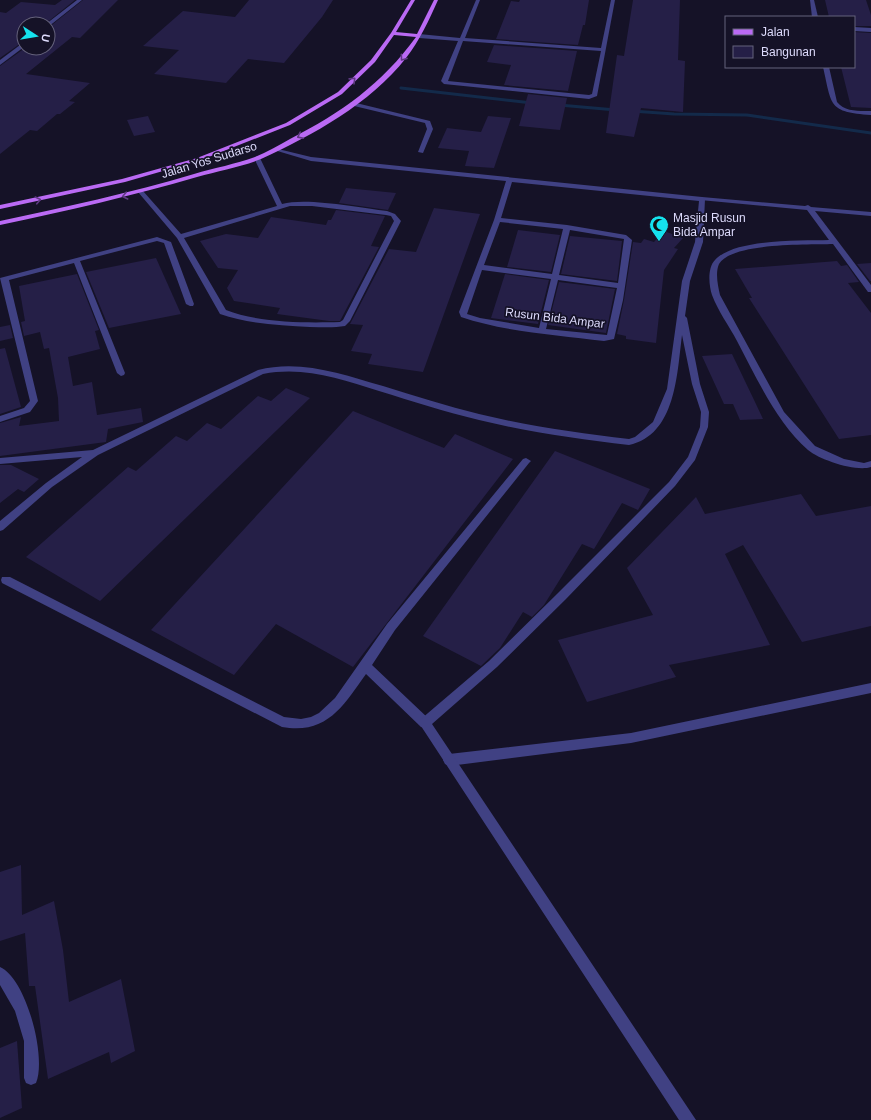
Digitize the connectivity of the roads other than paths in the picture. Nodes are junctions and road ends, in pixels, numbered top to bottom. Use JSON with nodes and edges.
{"nodes":[{"id":1,"x":80,"y":0,"type":"edge"},
{"id":2,"x":413,"y":0,"type":"edge"},
{"id":3,"x":436,"y":0,"type":"edge"},
{"id":4,"x":478,"y":0,"type":"edge"},
{"id":5,"x":613,"y":0,"type":"edge"},
{"id":6,"x":812,"y":0,"type":"edge"},
{"id":7,"x":815,"y":16,"type":"edge"},
{"id":8,"x":56,"y":19,"type":"edge"},
{"id":9,"x":855,"y":28,"type":"edge"},
{"id":10,"x":871,"y":30,"type":"edge"},
{"id":11,"x":394,"y":34,"type":"junction"},
{"id":12,"x":419,"y":36,"type":"junction"},
{"id":13,"x":462,"y":39,"type":"junction"},
{"id":14,"x":16,"y":50,"type":"edge"},
{"id":15,"x":603,"y":50,"type":"junction"},
{"id":16,"x":1,"y":62,"type":"edge"},
{"id":17,"x":826,"y":68,"type":"edge"},
{"id":18,"x":330,"y":99,"type":"junction"},
{"id":19,"x":338,"y":100,"type":"dead end"},
{"id":20,"x":345,"y":102,"type":"dead end"},
{"id":21,"x":352,"y":104,"type":"junction"},
{"id":22,"x":871,"y":113,"type":"edge"},
{"id":23,"x":276,"y":149,"type":"junction"},
{"id":24,"x":420,"y":152,"type":"dead end"},
{"id":25,"x":257,"y":158,"type":"junction"},
{"id":26,"x":510,"y":179,"type":"junction"},
{"id":27,"x":141,"y":192,"type":"junction"},
{"id":28,"x":702,"y":199,"type":"junction"},
{"id":29,"x":280,"y":206,"type":"junction"},
{"id":30,"x":0,"y":207,"type":"edge"},
{"id":31,"x":808,"y":207,"type":"junction"},
{"id":32,"x":871,"y":214,"type":"edge"},
{"id":33,"x":497,"y":220,"type":"junction"},
{"id":34,"x":0,"y":223,"type":"edge"},
{"id":35,"x":567,"y":227,"type":"junction"},
{"id":36,"x":180,"y":237,"type":"junction"},
{"id":37,"x":834,"y":242,"type":"junction"},
{"id":38,"x":76,"y":260,"type":"junction"},
{"id":39,"x":480,"y":266,"type":"junction"},
{"id":40,"x":555,"y":277,"type":"junction"},
{"id":41,"x":2,"y":279,"type":"edge"},
{"id":42,"x":621,"y":286,"type":"junction"},
{"id":43,"x":871,"y":290,"type":"edge"},
{"id":44,"x":190,"y":304,"type":"dead end"},
{"id":45,"x":681,"y":310,"type":"junction"},
{"id":46,"x":542,"y":331,"type":"junction"},
{"id":47,"x":121,"y":373,"type":"dead end"},
{"id":48,"x":0,"y":419,"type":"edge"},
{"id":49,"x":95,"y":453,"type":"junction"},
{"id":50,"x":0,"y":461,"type":"edge"},
{"id":51,"x":526,"y":461,"type":"dead end"},
{"id":52,"x":871,"y":464,"type":"edge"},
{"id":53,"x":0,"y":527,"type":"edge"},
{"id":54,"x":6,"y":580,"type":"dead end"},
{"id":55,"x":365,"y":666,"type":"junction"},
{"id":56,"x":871,"y":688,"type":"edge"},
{"id":57,"x":425,"y":724,"type":"junction"},
{"id":58,"x":448,"y":760,"type":"junction"},
{"id":59,"x":0,"y":974,"type":"edge"},
{"id":60,"x":31,"y":1078,"type":"dead end"},
{"id":61,"x":688,"y":1120,"type":"edge"}],
"edges":[{"from":1,"to":8,"type":"street"},
{"from":2,"to":11,"type":"main road","name":"Jalan Yos Sudarso"},
{"from":3,"to":12,"type":"main road","name":"Jalan Yos Sudarso"},
{"from":4,"to":13,"type":"street"},
{"from":5,"to":15,"type":"street"},
{"from":6,"to":7,"type":"street"},
{"from":9,"to":10,"type":"street"},
{"from":11,"to":12,"type":"main road"},
{"from":18,"to":11,"type":"main road","name":"Jalan Yos Sudarso","one_way":true},
{"from":12,"to":13,"type":"street"},
{"from":12,"to":21,"type":"main road","name":"Jalan Yos Sudarso","one_way":true},
{"from":13,"to":15,"type":"street"},
{"from":13,"to":15,"type":"street"},
{"from":14,"to":16,"type":"street"},
{"from":17,"to":22,"type":"street"},
{"from":18,"to":19,"type":"main road"},
{"from":30,"to":18,"type":"main road","name":"Jalan Yos Sudarso","one_way":true},
{"from":20,"to":21,"type":"main road"},
{"from":21,"to":23,"type":"main road","name":"Jalan Yos Sudarso","one_way":true},
{"from":21,"to":24,"type":"street"},
{"from":23,"to":25,"type":"main road","name":"Jalan Yos Sudarso"},
{"from":23,"to":26,"type":"street"},
{"from":25,"to":27,"type":"main road","name":"Jalan Yos Sudarso"},
{"from":25,"to":29,"type":"street"},
{"from":26,"to":28,"type":"street"},
{"from":26,"to":33,"type":"street","name":"Rusun Bida Ampar"},
{"from":27,"to":34,"type":"main road","name":"Jalan Yos Sudarso","one_way":true},
{"from":27,"to":36,"type":"street"},
{"from":28,"to":31,"type":"street"},
{"from":28,"to":45,"type":"street"},
{"from":29,"to":36,"type":"street"},
{"from":29,"to":36,"type":"street"},
{"from":31,"to":32,"type":"street"},
{"from":31,"to":37,"type":"street"},
{"from":33,"to":35,"type":"street","name":"Rusun Bida Ampar"},
{"from":33,"to":39,"type":"street","name":"Rusun Bida Ampar"},
{"from":35,"to":40,"type":"street"},
{"from":35,"to":42,"type":"street","name":"Rusun Bida Ampar"},
{"from":37,"to":43,"type":"street"},
{"from":37,"to":52,"type":"street"},
{"from":38,"to":41,"type":"street"},
{"from":38,"to":44,"type":"street"},
{"from":38,"to":47,"type":"street"},
{"from":39,"to":40,"type":"street"},
{"from":39,"to":46,"type":"street","name":"Rusun Bida Ampar"},
{"from":40,"to":42,"type":"street"},
{"from":40,"to":46,"type":"street"},
{"from":41,"to":48,"type":"street"},
{"from":42,"to":46,"type":"street","name":"Rusun Bida Ampar"},
{"from":45,"to":49,"type":"street"},
{"from":45,"to":57,"type":"street"},
{"from":49,"to":50,"type":"street"},
{"from":49,"to":53,"type":"street"},
{"from":51,"to":55,"type":"street"},
{"from":54,"to":55,"type":"street"},
{"from":55,"to":57,"type":"street"},
{"from":56,"to":58,"type":"street"},
{"from":57,"to":58,"type":"street"},
{"from":58,"to":61,"type":"street"},
{"from":59,"to":60,"type":"street"}]}
